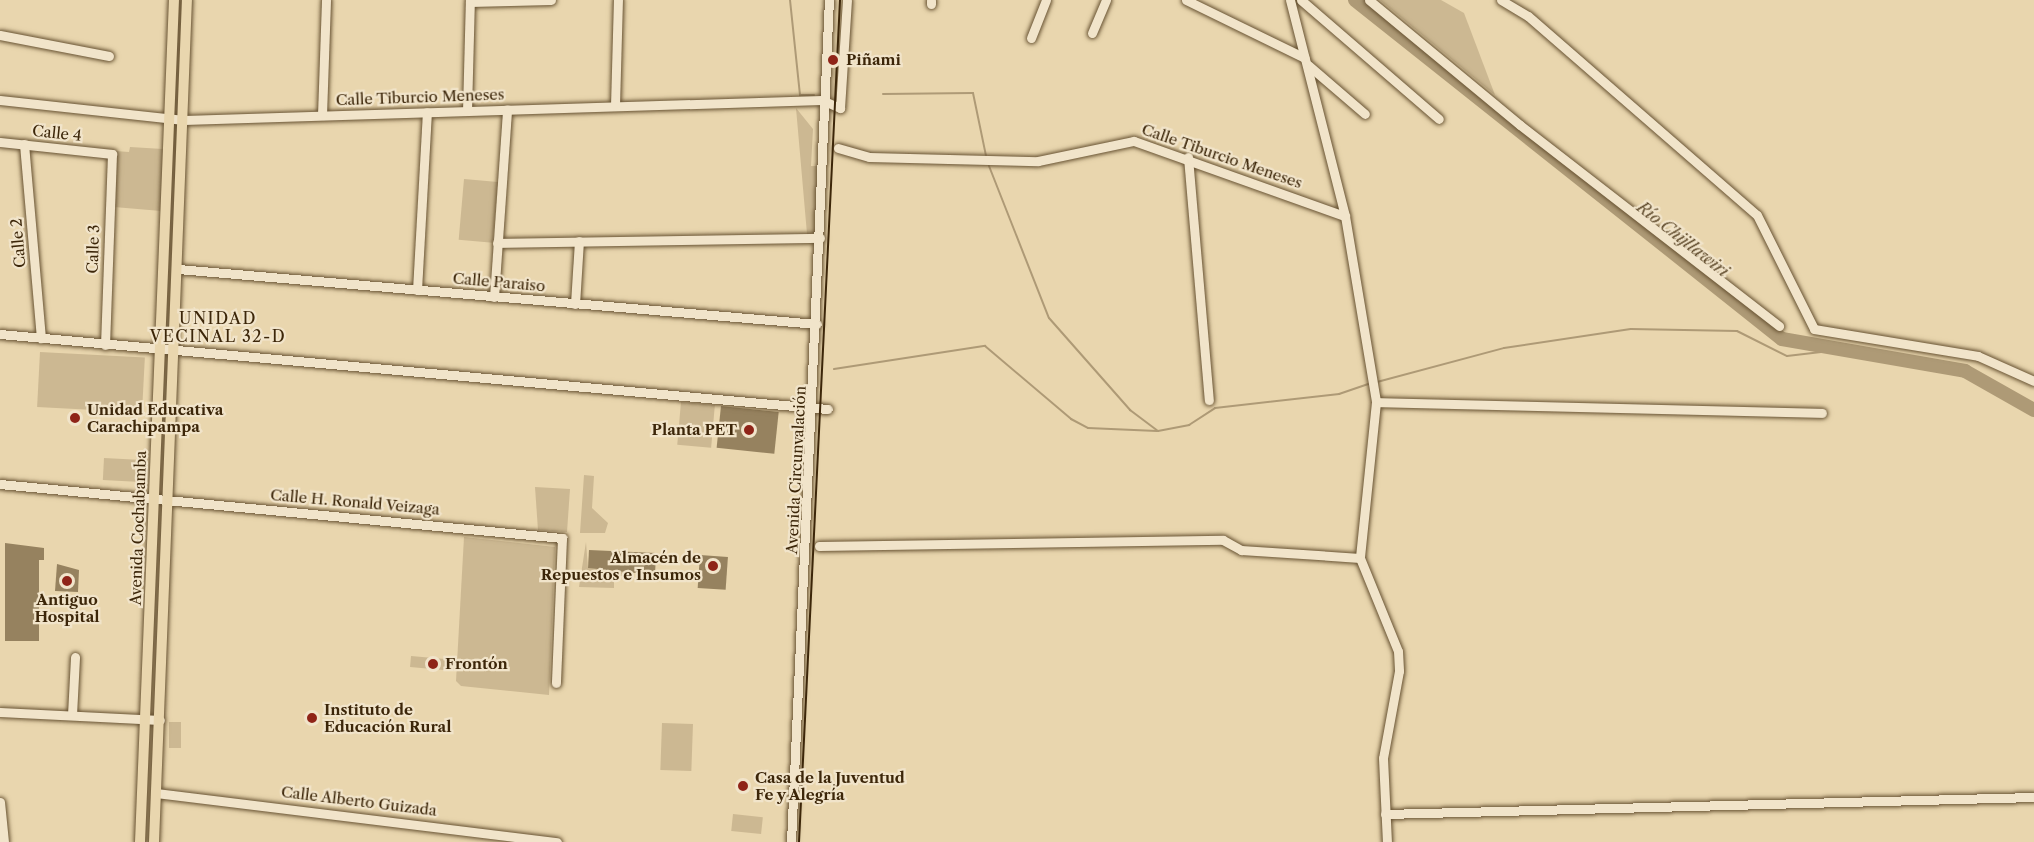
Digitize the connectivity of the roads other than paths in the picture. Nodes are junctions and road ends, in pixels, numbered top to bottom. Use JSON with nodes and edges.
{"nodes":[{"id":1,"x":174,"y":0,"type":"edge"},
{"id":2,"x":187,"y":0,"type":"edge"},
{"id":3,"x":326,"y":0,"type":"edge"},
{"id":4,"x":551,"y":0,"type":"edge"},
{"id":5,"x":618,"y":0,"type":"edge"},
{"id":6,"x":829,"y":0,"type":"edge"},
{"id":7,"x":847,"y":0,"type":"edge"},
{"id":8,"x":1046,"y":0,"type":"edge"},
{"id":9,"x":1106,"y":0,"type":"edge"},
{"id":10,"x":1186,"y":0,"type":"edge"},
{"id":11,"x":1290,"y":0,"type":"edge"},
{"id":12,"x":1301,"y":0,"type":"edge"},
{"id":13,"x":1369,"y":0,"type":"edge"},
{"id":14,"x":1502,"y":0,"type":"edge"},
{"id":15,"x":470,"y":1,"type":"edge"},
{"id":16,"x":1092,"y":33,"type":"dead end"},
{"id":17,"x":0,"y":34,"type":"edge"},
{"id":18,"x":1031,"y":38,"type":"dead end"},
{"id":19,"x":109,"y":56,"type":"dead end"},
{"id":20,"x":1307,"y":61,"type":"junction"},
{"id":21,"x":0,"y":100,"type":"edge"},
{"id":22,"x":822,"y":100,"type":"junction"},
{"id":23,"x":615,"y":106,"type":"junction"},
{"id":24,"x":507,"y":109,"type":"junction"},
{"id":25,"x":467,"y":111,"type":"junction"},
{"id":26,"x":427,"y":112,"type":"junction"},
{"id":27,"x":1365,"y":114,"type":"dead end"},
{"id":28,"x":322,"y":115,"type":"junction"},
{"id":29,"x":170,"y":118,"type":"junction"},
{"id":30,"x":1439,"y":119,"type":"dead end"},
{"id":31,"x":184,"y":120,"type":"junction"},
{"id":32,"x":0,"y":142,"type":"edge"},
{"id":33,"x":24,"y":144,"type":"junction"},
{"id":34,"x":838,"y":148,"type":"dead end"},
{"id":35,"x":112,"y":154,"type":"joint"},
{"id":36,"x":1188,"y":157,"type":"junction"},
{"id":37,"x":1345,"y":216,"type":"junction"},
{"id":38,"x":820,"y":238,"type":"junction"},
{"id":39,"x":579,"y":241,"type":"junction"},
{"id":40,"x":497,"y":243,"type":"junction"},
{"id":41,"x":178,"y":269,"type":"junction"},
{"id":42,"x":417,"y":290,"type":"junction"},
{"id":43,"x":495,"y":297,"type":"junction"},
{"id":44,"x":575,"y":304,"type":"junction"},
{"id":45,"x":817,"y":324,"type":"junction"},
{"id":46,"x":1779,"y":326,"type":"dead end"},
{"id":47,"x":0,"y":334,"type":"edge"},
{"id":48,"x":41,"y":338,"type":"junction"},
{"id":49,"x":105,"y":345,"type":"junction"},
{"id":50,"x":160,"y":351,"type":"junction"},
{"id":51,"x":174,"y":353,"type":"junction"},
{"id":52,"x":2034,"y":381,"type":"edge"},
{"id":53,"x":1209,"y":400,"type":"dead end"},
{"id":54,"x":1376,"y":402,"type":"junction"},
{"id":55,"x":814,"y":409,"type":"junction"},
{"id":56,"x":828,"y":409,"type":"dead end"},
{"id":57,"x":1822,"y":413,"type":"dead end"},
{"id":58,"x":0,"y":484,"type":"edge"},
{"id":59,"x":155,"y":496,"type":"junction"},
{"id":60,"x":168,"y":500,"type":"junction"},
{"id":61,"x":819,"y":546,"type":"dead end"},
{"id":62,"x":1360,"y":558,"type":"junction"},
{"id":63,"x":75,"y":657,"type":"dead end"},
{"id":64,"x":556,"y":683,"type":"dead end"},
{"id":65,"x":0,"y":712,"type":"edge"},
{"id":66,"x":72,"y":715,"type":"junction"},
{"id":67,"x":146,"y":719,"type":"junction"},
{"id":68,"x":160,"y":720,"type":"junction"},
{"id":69,"x":156,"y":792,"type":"junction"},
{"id":70,"x":2034,"y":797,"type":"edge"},
{"id":71,"x":0,"y":802,"type":"edge"},
{"id":72,"x":1385,"y":814,"type":"junction"},
{"id":73,"x":4,"y":842,"type":"edge"},
{"id":74,"x":140,"y":842,"type":"edge"},
{"id":75,"x":154,"y":842,"type":"edge"},
{"id":76,"x":557,"y":842,"type":"edge"},
{"id":77,"x":791,"y":842,"type":"edge"},
{"id":78,"x":1387,"y":842,"type":"edge"}],
"edges":[{"from":1,"to":29,"type":"main road","name":"Avenida Cochabamba"},
{"from":2,"to":31,"type":"main road","name":"Avenida Cochabamba"},
{"from":3,"to":28,"type":"street"},
{"from":4,"to":15,"type":"street"},
{"from":5,"to":23,"type":"street"},
{"from":6,"to":22,"type":"street","name":"Avenida Circunvalación"},
{"from":7,"to":22,"type":"street","name":"Calle Tiburcio Meneses"},
{"from":8,"to":18,"type":"street"},
{"from":9,"to":16,"type":"street"},
{"from":10,"to":20,"type":"street"},
{"from":11,"to":20,"type":"street"},
{"from":12,"to":30,"type":"street"},
{"from":13,"to":46,"type":"street"},
{"from":14,"to":52,"type":"street"},
{"from":15,"to":25,"type":"street"},
{"from":17,"to":19,"type":"street"},
{"from":20,"to":27,"type":"street"},
{"from":20,"to":37,"type":"street"},
{"from":21,"to":29,"type":"street","name":"Calle Tiburcio Meneses"},
{"from":22,"to":23,"type":"street","name":"Calle Tiburcio Meneses"},
{"from":22,"to":38,"type":"street","name":"Avenida Circunvalación"},
{"from":23,"to":24,"type":"street","name":"Calle Tiburcio Meneses"},
{"from":24,"to":25,"type":"street","name":"Calle Tiburcio Meneses"},
{"from":24,"to":40,"type":"street"},
{"from":25,"to":26,"type":"street","name":"Calle Tiburcio Meneses"},
{"from":26,"to":28,"type":"street","name":"Calle Tiburcio Meneses"},
{"from":26,"to":42,"type":"street"},
{"from":28,"to":31,"type":"street","name":"Calle Tiburcio Meneses"},
{"from":29,"to":31,"type":"street","name":"Calle Tiburcio Meneses"},
{"from":29,"to":50,"type":"main road","name":"Avenida Cochabamba"},
{"from":31,"to":41,"type":"main road","name":"Avenida Cochabamba"},
{"from":32,"to":33,"type":"street","name":"Calle 4"},
{"from":33,"to":35,"type":"street","name":"Calle 4"},
{"from":33,"to":48,"type":"street","name":"Calle 2"},
{"from":34,"to":36,"type":"street","name":"Calle Tiburcio Meneses"},
{"from":35,"to":49,"type":"street","name":"Calle 3"},
{"from":36,"to":37,"type":"street","name":"Calle Tiburcio Meneses"},
{"from":36,"to":53,"type":"street"},
{"from":37,"to":54,"type":"street"},
{"from":38,"to":39,"type":"street"},
{"from":38,"to":45,"type":"street","name":"Avenida Circunvalación"},
{"from":39,"to":40,"type":"street"},
{"from":39,"to":44,"type":"street"},
{"from":40,"to":43,"type":"street"},
{"from":41,"to":42,"type":"street","name":"Calle Paraiso"},
{"from":41,"to":51,"type":"main road","name":"Avenida Cochabamba"},
{"from":42,"to":43,"type":"street","name":"Calle Paraiso"},
{"from":43,"to":44,"type":"street","name":"Calle Paraiso"},
{"from":44,"to":45,"type":"street","name":"Calle Paraiso"},
{"from":45,"to":55,"type":"street","name":"Avenida Circunvalación"},
{"from":47,"to":48,"type":"street"},
{"from":48,"to":49,"type":"street"},
{"from":49,"to":50,"type":"street"},
{"from":50,"to":51,"type":"street"},
{"from":50,"to":59,"type":"main road","name":"Avenida Cochabamba"},
{"from":51,"to":55,"type":"street"},
{"from":51,"to":60,"type":"main road","name":"Avenida Cochabamba"},
{"from":54,"to":57,"type":"street"},
{"from":54,"to":62,"type":"street"},
{"from":55,"to":56,"type":"street"},
{"from":55,"to":77,"type":"street","name":"Avenida Circunvalación"},
{"from":58,"to":59,"type":"street","name":"Calle H. Ronald Veizaga"},
{"from":59,"to":60,"type":"street","name":"Calle H. Ronald Veizaga"},
{"from":59,"to":67,"type":"main road","name":"Avenida Cochabamba"},
{"from":60,"to":64,"type":"street","name":"Calle H. Ronald Veizaga"},
{"from":60,"to":68,"type":"main road","name":"Avenida Cochabamba"},
{"from":61,"to":62,"type":"street"},
{"from":62,"to":72,"type":"street"},
{"from":63,"to":66,"type":"street"},
{"from":65,"to":66,"type":"street"},
{"from":66,"to":67,"type":"street"},
{"from":67,"to":68,"type":"street"},
{"from":67,"to":74,"type":"main road","name":"Avenida Cochabamba"},
{"from":68,"to":69,"type":"main road","name":"Avenida Cochabamba"},
{"from":69,"to":75,"type":"main road","name":"Avenida Cochabamba"},
{"from":69,"to":76,"type":"street","name":"Calle Alberto Guizada"},
{"from":70,"to":72,"type":"street"},
{"from":71,"to":73,"type":"street"},
{"from":72,"to":78,"type":"street"}]}
